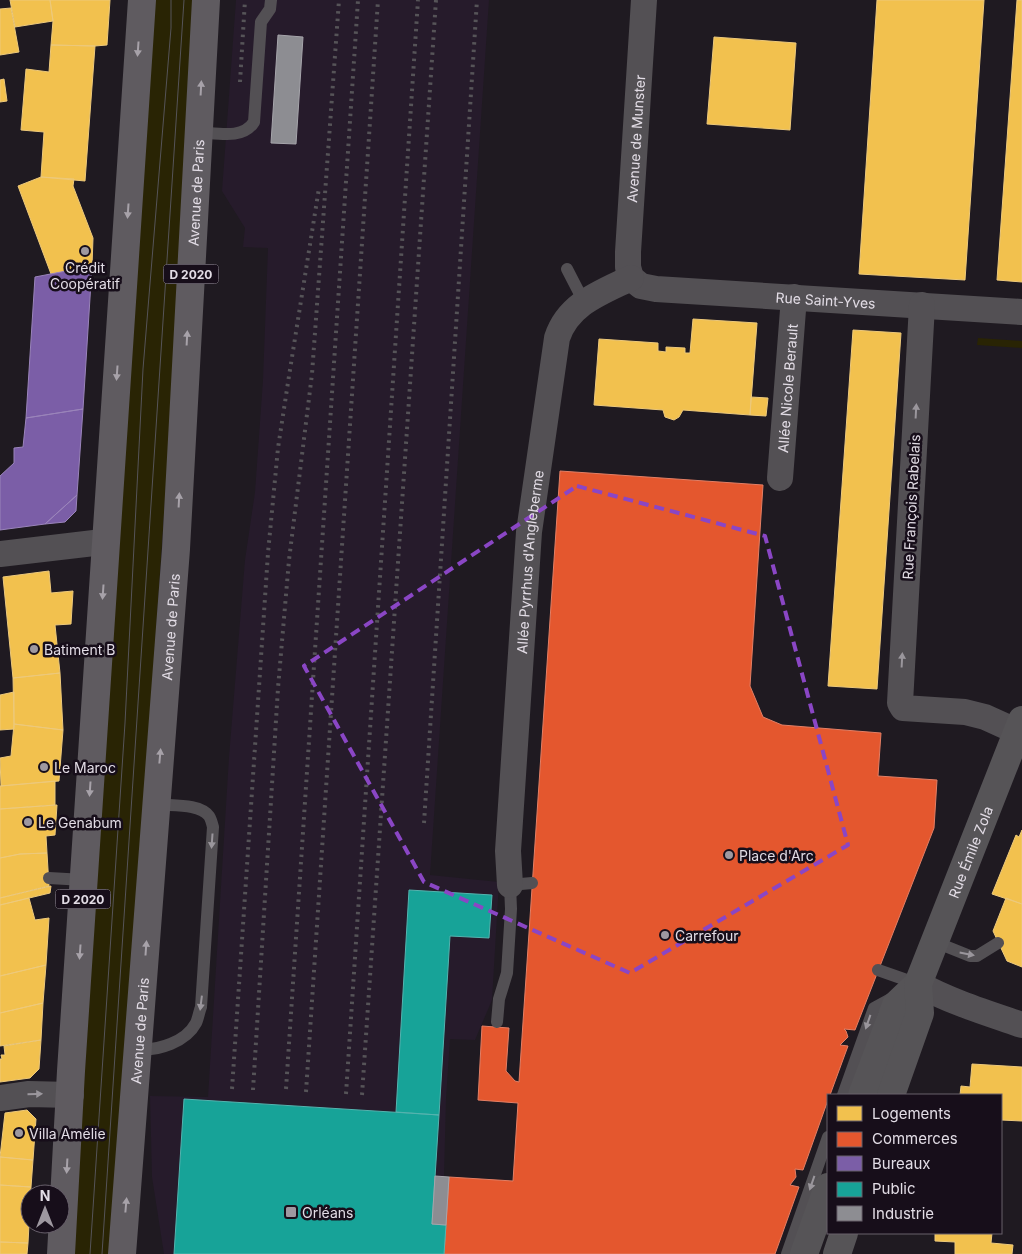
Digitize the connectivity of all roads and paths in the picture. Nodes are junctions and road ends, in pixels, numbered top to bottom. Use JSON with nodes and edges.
{"nodes":[{"id":1,"x":142,"y":0,"type":"edge"},
{"id":2,"x":206,"y":0,"type":"edge"},
{"id":3,"x":271,"y":0,"type":"edge"},
{"id":4,"x":644,"y":0,"type":"edge"},
{"id":5,"x":198,"y":132,"type":"junction"},
{"id":6,"x":567,"y":269,"type":"dead end"},
{"id":7,"x":631,"y":278,"type":"junction"},
{"id":8,"x":794,"y":298,"type":"junction"},
{"id":9,"x":584,"y":302,"type":"junction"},
{"id":10,"x":922,"y":305,"type":"junction"},
{"id":11,"x":1022,"y":312,"type":"edge"},
{"id":12,"x":780,"y":478,"type":"dead end"},
{"id":13,"x":106,"y":544,"type":"junction"},
{"id":14,"x":0,"y":554,"type":"edge"},
{"id":15,"x":1020,"y":726,"type":"edge"},
{"id":16,"x":156,"y":804,"type":"junction"},
{"id":17,"x":49,"y":878,"type":"dead end"},
{"id":18,"x":84,"y":880,"type":"junction"},
{"id":19,"x":522,"y":884,"type":"joint"},
{"id":20,"x":935,"y":942,"type":"junction"},
{"id":21,"x":998,"y":942,"type":"dead end"},
{"id":22,"x":878,"y":970,"type":"dead end"},
{"id":23,"x":918,"y":984,"type":"junction"},
{"id":24,"x":497,"y":1022,"type":"dead end"},
{"id":25,"x":1022,"y":1025,"type":"edge"},
{"id":26,"x":138,"y":1049,"type":"junction"},
{"id":27,"x":843,"y":1094,"type":"edge"},
{"id":28,"x":862,"y":1094,"type":"edge"},
{"id":29,"x":891,"y":1094,"type":"edge"},
{"id":30,"x":71,"y":1095,"type":"junction"},
{"id":31,"x":0,"y":1098,"type":"edge"},
{"id":32,"x":827,"y":1140,"type":"edge"},
{"id":33,"x":827,"y":1190,"type":"edge"},
{"id":34,"x":844,"y":1234,"type":"edge"},
{"id":35,"x":62,"y":1254,"type":"edge"},
{"id":36,"x":122,"y":1254,"type":"edge"},
{"id":37,"x":787,"y":1254,"type":"edge"},
{"id":38,"x":804,"y":1254,"type":"edge"},
{"id":39,"x":837,"y":1254,"type":"edge"}],
"edges":[{"from":1,"to":13,"type":"main road","number":"D 2020","one_way":true},
{"from":5,"to":2,"type":"main road","name":"Avenue de Paris","number":"D 2020","one_way":true},
{"from":3,"to":5,"type":"lane"},
{"from":4,"to":7,"type":"street","name":"Avenue de Munster"},
{"from":16,"to":5,"type":"main road","name":"Avenue de Paris","number":"D 2020","one_way":true},
{"from":6,"to":9,"type":"lane"},
{"from":7,"to":8,"type":"street","name":"Rue Saint-Yves"},
{"from":7,"to":9,"type":"street","name":"Allée Pyrrhus d'Angleberme"},
{"from":8,"to":10,"type":"street","name":"Rue Saint-Yves"},
{"from":8,"to":12,"type":"street","name":"Allée Nicole Berault"},
{"from":9,"to":19,"type":"street","name":"Allée Pyrrhus d'Angleberme"},
{"from":10,"to":11,"type":"street","name":"Rue Saint-Yves"},
{"from":15,"to":10,"type":"street","name":"Rue François Rabelais","one_way":true},
{"from":13,"to":14,"type":"street"},
{"from":13,"to":18,"type":"main road","number":"D 2020","one_way":true},
{"from":15,"to":20,"type":"street","name":"Rue Émile Zola"},
{"from":26,"to":16,"type":"main road","name":"Avenue de Paris","number":"D 2020","one_way":true},
{"from":16,"to":26,"type":"lane","one_way":true},
{"from":17,"to":18,"type":"lane"},
{"from":18,"to":30,"type":"main road","number":"D 2020","one_way":true},
{"from":19,"to":24,"type":"lane"},
{"from":20,"to":21,"type":"lane","one_way":true},
{"from":20,"to":23,"type":"street","name":"Rue Émile Zola"},
{"from":22,"to":23,"type":"lane"},
{"from":23,"to":25,"type":"street"},
{"from":23,"to":27,"type":"lane","one_way":true},
{"from":23,"to":28,"type":"street"},
{"from":23,"to":29,"type":"street"},
{"from":36,"to":26,"type":"main road","name":"Avenue de Paris","number":"D 2020","one_way":true},
{"from":31,"to":30,"type":"street","one_way":true},
{"from":30,"to":35,"type":"main road","number":"D 2020","one_way":true},
{"from":32,"to":37,"type":"lane","one_way":true},
{"from":33,"to":38,"type":"street"},
{"from":34,"to":39,"type":"street"}]}
